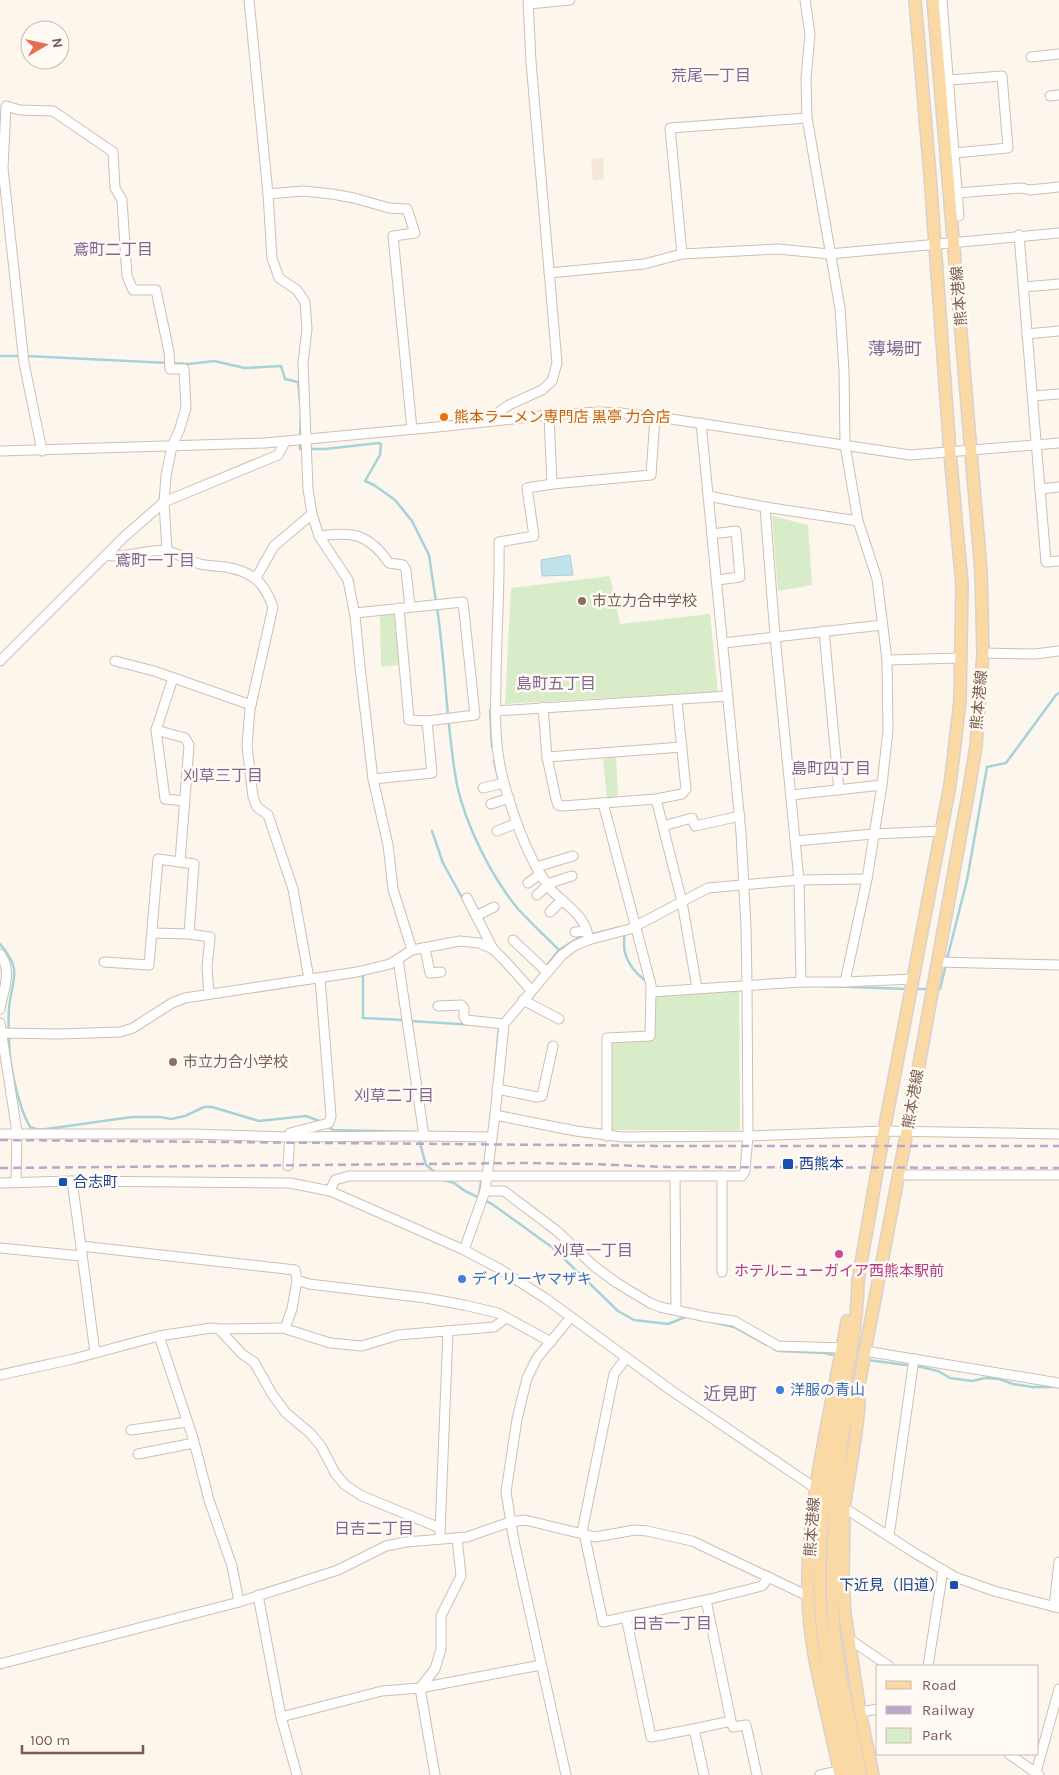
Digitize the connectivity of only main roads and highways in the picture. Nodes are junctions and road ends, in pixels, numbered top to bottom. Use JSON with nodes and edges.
{"nodes":[{"id":1,"x":915,"y":0,"type":"edge"},
{"id":2,"x":934,"y":0,"type":"edge"},
{"id":3,"x":858,"y":1281,"type":"junction"},
{"id":4,"x":840,"y":1505,"type":"junction"},
{"id":5,"x":846,"y":1728,"type":"junction"},
{"id":6,"x":843,"y":1774,"type":"edge"},
{"id":7,"x":861,"y":1775,"type":"edge"},
{"id":8,"x":873,"y":1775,"type":"edge"}],
"edges":[{"from":1,"to":3,"type":"main road","name":"熊本港線"},
{"from":2,"to":4,"type":"main road","name":"熊本港線"},
{"from":3,"to":5,"type":"main road","name":"熊本港線"},
{"from":3,"to":6,"type":"main road","name":"熊本港線"},
{"from":4,"to":5,"type":"main road","name":"熊本港線"},
{"from":4,"to":8,"type":"main road","name":"熊本港線"},
{"from":5,"to":6,"type":"main road","name":"熊本港線"},
{"from":5,"to":7,"type":"main road","name":"熊本港線"}]}
